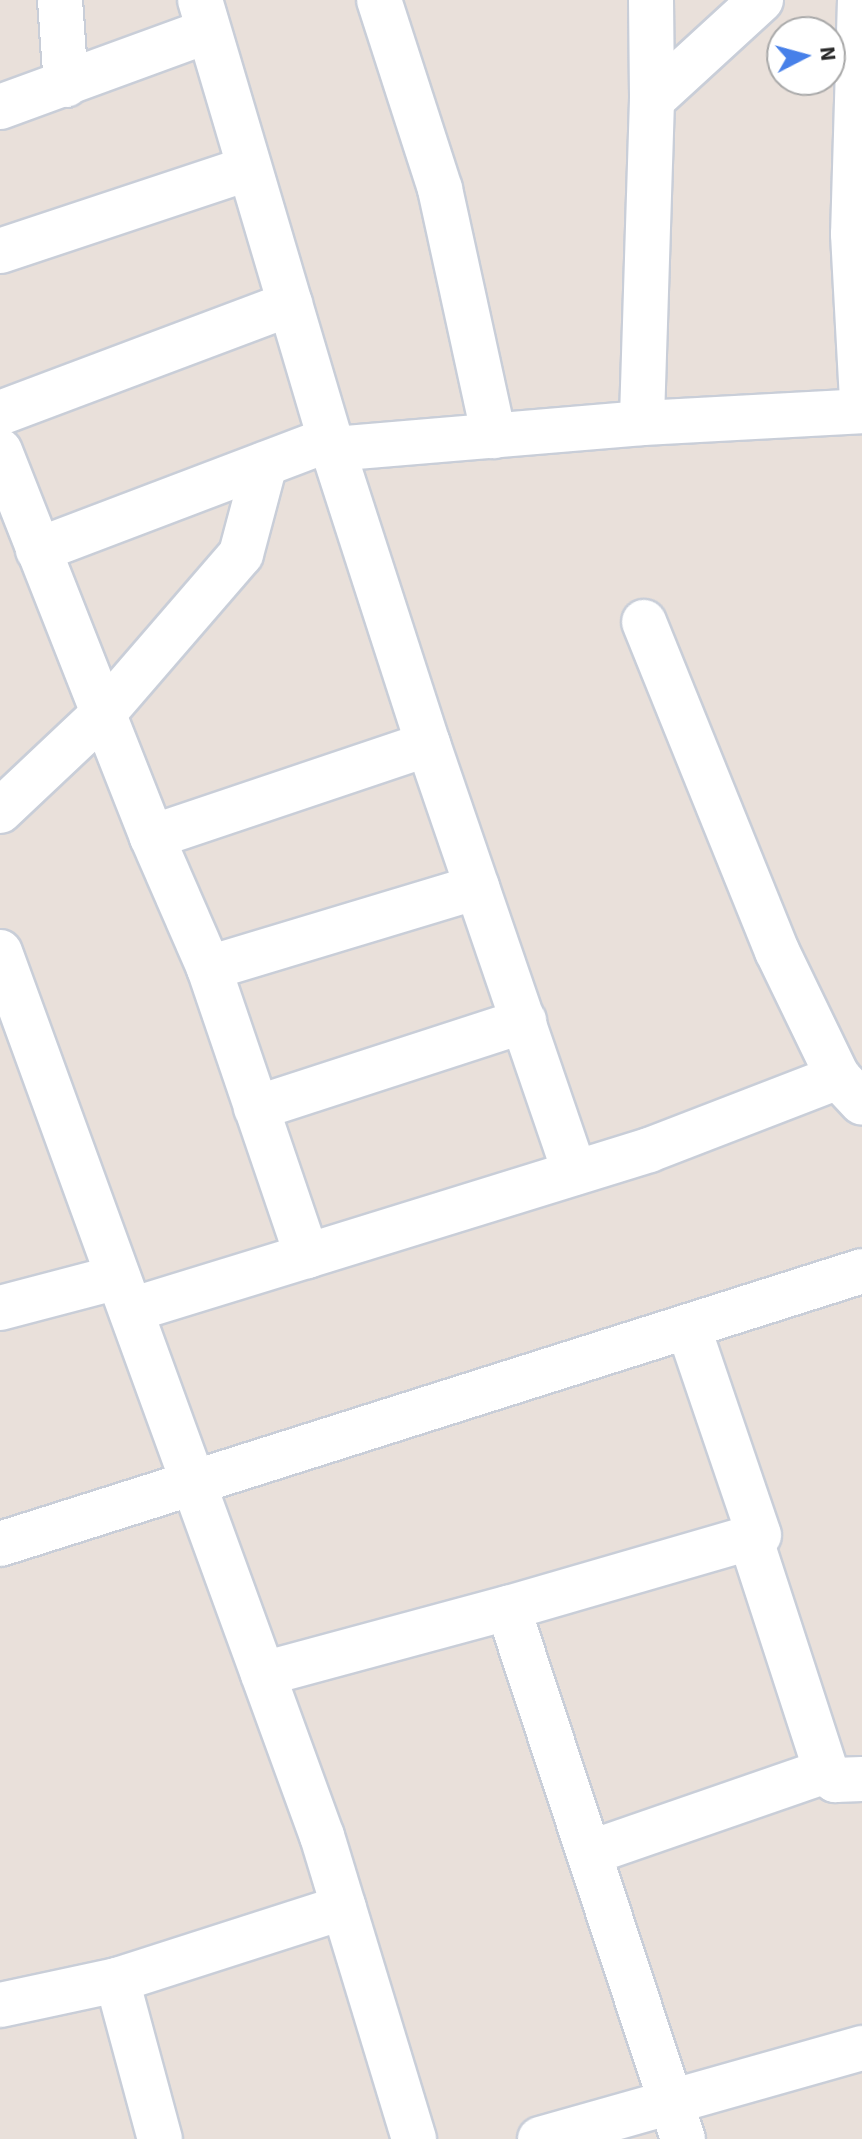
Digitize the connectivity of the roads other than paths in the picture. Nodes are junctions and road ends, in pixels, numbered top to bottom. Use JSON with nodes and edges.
{"nodes":[{"id":1,"x":60,"y":0,"type":"edge"},
{"id":2,"x":379,"y":0,"type":"edge"},
{"id":3,"x":651,"y":0,"type":"edge"},
{"id":4,"x":761,"y":0,"type":"edge"},
{"id":5,"x":860,"y":0,"type":"edge"},
{"id":6,"x":204,"y":16,"type":"edge"},
{"id":7,"x":66,"y":85,"type":"junction"},
{"id":8,"x":652,"y":100,"type":"junction"},
{"id":9,"x":0,"y":107,"type":"edge"},
{"id":10,"x":249,"y":168,"type":"junction"},
{"id":11,"x":0,"y":251,"type":"edge"},
{"id":12,"x":290,"y":304,"type":"junction"},
{"id":13,"x":862,"y":400,"type":"edge"},
{"id":14,"x":862,"y":411,"type":"edge"},
{"id":15,"x":0,"y":413,"type":"edge"},
{"id":16,"x":642,"y":423,"type":"junction"},
{"id":17,"x":494,"y":436,"type":"junction"},
{"id":18,"x":332,"y":444,"type":"junction"},
{"id":19,"x":0,"y":451,"type":"edge"},
{"id":20,"x":265,"y":464,"type":"junction"},
{"id":21,"x":38,"y":550,"type":"junction"},
{"id":22,"x":644,"y":622,"type":"dead end"},
{"id":23,"x":103,"y":714,"type":"junction"},
{"id":24,"x":428,"y":744,"type":"junction"},
{"id":25,"x":0,"y":811,"type":"edge"},
{"id":26,"x":152,"y":837,"type":"junction"},
{"id":27,"x":477,"y":887,"type":"junction"},
{"id":28,"x":0,"y":952,"type":"edge"},
{"id":29,"x":209,"y":968,"type":"junction"},
{"id":30,"x":524,"y":1021,"type":"junction"},
{"id":31,"x":850,"y":1090,"type":"edge"},
{"id":32,"x":256,"y":1108,"type":"junction"},
{"id":33,"x":575,"y":1173,"type":"junction"},
{"id":34,"x":307,"y":1256,"type":"junction"},
{"id":35,"x":862,"y":1271,"type":"edge"},
{"id":36,"x":124,"y":1293,"type":"junction"},
{"id":37,"x":0,"y":1308,"type":"edge"},
{"id":38,"x":688,"y":1327,"type":"junction"},
{"id":39,"x":193,"y":1482,"type":"junction"},
{"id":40,"x":750,"y":1537,"type":"junction"},
{"id":41,"x":0,"y":1544,"type":"edge"},
{"id":42,"x":508,"y":1608,"type":"junction"},
{"id":43,"x":263,"y":1674,"type":"junction"},
{"id":44,"x":844,"y":1775,"type":"edge"},
{"id":45,"x":589,"y":1853,"type":"junction"},
{"id":46,"x":344,"y":1907,"type":"junction"},
{"id":47,"x":117,"y":1980,"type":"junction"},
{"id":48,"x":0,"y":2005,"type":"edge"},
{"id":49,"x":862,"y":2048,"type":"edge"},
{"id":50,"x":678,"y":2120,"type":"edge"},
{"id":51,"x":160,"y":2139,"type":"edge"},
{"id":52,"x":414,"y":2139,"type":"edge"},
{"id":53,"x":540,"y":2139,"type":"edge"}],
"edges":[{"from":1,"to":7,"type":"street"},
{"from":2,"to":17,"type":"street"},
{"from":3,"to":8,"type":"street"},
{"from":4,"to":8,"type":"street"},
{"from":5,"to":13,"type":"street"},
{"from":6,"to":7,"type":"street"},
{"from":6,"to":10,"type":"street"},
{"from":7,"to":9,"type":"street"},
{"from":8,"to":16,"type":"street"},
{"from":10,"to":11,"type":"street"},
{"from":10,"to":12,"type":"street"},
{"from":12,"to":15,"type":"street"},
{"from":12,"to":18,"type":"street"},
{"from":14,"to":16,"type":"street"},
{"from":16,"to":17,"type":"street"},
{"from":17,"to":18,"type":"street"},
{"from":18,"to":20,"type":"street"},
{"from":18,"to":24,"type":"street"},
{"from":19,"to":21,"type":"street"},
{"from":20,"to":21,"type":"street"},
{"from":20,"to":23,"type":"street"},
{"from":21,"to":23,"type":"street"},
{"from":22,"to":31,"type":"street"},
{"from":23,"to":25,"type":"street"},
{"from":23,"to":26,"type":"street"},
{"from":24,"to":26,"type":"street"},
{"from":24,"to":27,"type":"street"},
{"from":26,"to":29,"type":"street"},
{"from":27,"to":29,"type":"street"},
{"from":27,"to":30,"type":"street"},
{"from":28,"to":36,"type":"street"},
{"from":29,"to":32,"type":"street"},
{"from":30,"to":32,"type":"street"},
{"from":30,"to":33,"type":"street"},
{"from":31,"to":33,"type":"street"},
{"from":32,"to":34,"type":"street"},
{"from":33,"to":34,"type":"street"},
{"from":34,"to":36,"type":"street"},
{"from":35,"to":38,"type":"street"},
{"from":36,"to":37,"type":"street"},
{"from":36,"to":39,"type":"street"},
{"from":38,"to":39,"type":"street"},
{"from":38,"to":40,"type":"street"},
{"from":39,"to":41,"type":"street"},
{"from":39,"to":43,"type":"street"},
{"from":40,"to":42,"type":"street"},
{"from":40,"to":44,"type":"street"},
{"from":42,"to":43,"type":"street"},
{"from":42,"to":45,"type":"street"},
{"from":43,"to":46,"type":"street"},
{"from":44,"to":45,"type":"street"},
{"from":45,"to":50,"type":"street"},
{"from":46,"to":47,"type":"street"},
{"from":46,"to":52,"type":"street"},
{"from":47,"to":48,"type":"street"},
{"from":47,"to":51,"type":"street"},
{"from":49,"to":50,"type":"street"},
{"from":50,"to":53,"type":"street"}]}
